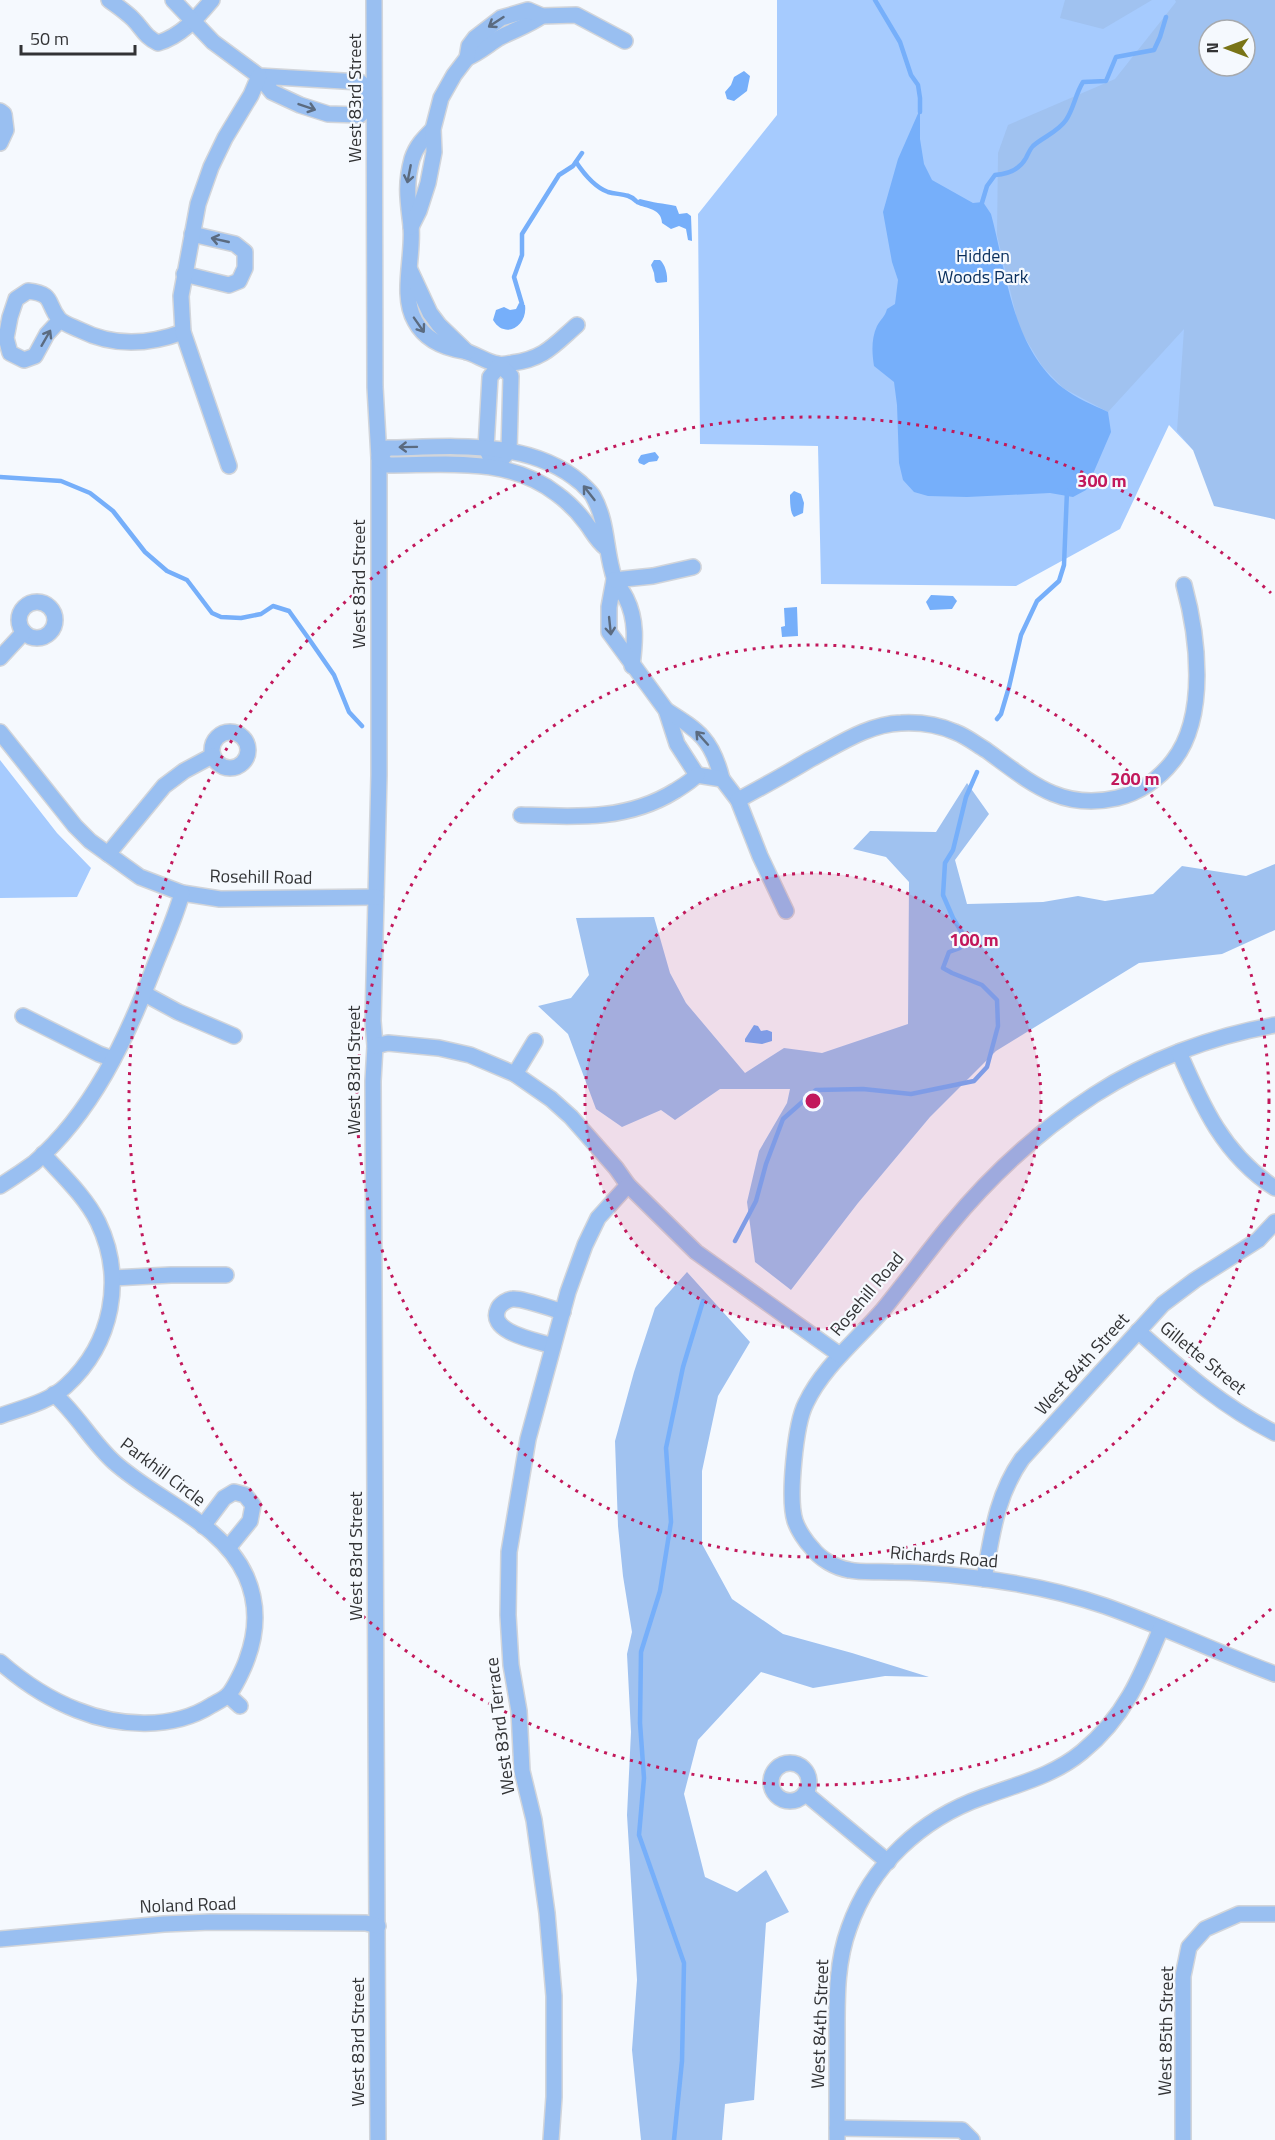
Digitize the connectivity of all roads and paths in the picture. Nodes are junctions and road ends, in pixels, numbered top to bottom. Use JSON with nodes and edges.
{"nodes":[{"id":1,"x":109,"y":0,"type":"edge"},
{"id":2,"x":173,"y":0,"type":"edge"},
{"id":3,"x":212,"y":0,"type":"edge"},
{"id":4,"x":374,"y":0,"type":"edge"},
{"id":5,"x":192,"y":22,"type":"junction"},
{"id":6,"x":625,"y":41,"type":"dead end"},
{"id":7,"x":259,"y":76,"type":"junction"},
{"id":8,"x":375,"y":98,"type":"junction"},
{"id":9,"x":0,"y":111,"type":"edge"},
{"id":10,"x":0,"y":143,"type":"edge"},
{"id":11,"x":192,"y":234,"type":"junction"},
{"id":12,"x":184,"y":274,"type":"junction"},
{"id":13,"x":60,"y":320,"type":"junction"},
{"id":14,"x":577,"y":325,"type":"dead end"},
{"id":15,"x":183,"y":332,"type":"junction"},
{"id":16,"x":500,"y":365,"type":"junction"},
{"id":17,"x":486,"y":448,"type":"junction"},
{"id":18,"x":509,"y":452,"type":"junction"},
{"id":19,"x":379,"y":458,"type":"junction"},
{"id":20,"x":229,"y":465,"type":"dead end"},
{"id":21,"x":495,"y":467,"type":"junction"},
{"id":22,"x":606,"y":548,"type":"junction"},
{"id":23,"x":693,"y":567,"type":"dead end"},
{"id":24,"x":614,"y":580,"type":"junction"},
{"id":25,"x":1184,"y":585,"type":"dead end"},
{"id":26,"x":24,"y":632,"type":"dead end"},
{"id":27,"x":0,"y":658,"type":"edge"},
{"id":28,"x":632,"y":666,"type":"junction"},
{"id":29,"x":666,"y":710,"type":"junction"},
{"id":30,"x":0,"y":732,"type":"edge"},
{"id":31,"x":212,"y":756,"type":"dead end"},
{"id":32,"x":697,"y":775,"type":"junction"},
{"id":33,"x":722,"y":779,"type":"junction"},
{"id":34,"x":738,"y":800,"type":"junction"},
{"id":35,"x":521,"y":815,"type":"dead end"},
{"id":36,"x":108,"y":854,"type":"junction"},
{"id":37,"x":182,"y":893,"type":"junction"},
{"id":38,"x":376,"y":897,"type":"junction"},
{"id":39,"x":786,"y":911,"type":"dead end"},
{"id":40,"x":145,"y":994,"type":"junction"},
{"id":41,"x":23,"y":1016,"type":"dead end"},
{"id":42,"x":1275,"y":1025,"type":"edge"},
{"id":43,"x":234,"y":1036,"type":"dead end"},
{"id":44,"x":534,"y":1041,"type":"dead end"},
{"id":45,"x":375,"y":1046,"type":"junction"},
{"id":46,"x":1179,"y":1052,"type":"junction"},
{"id":47,"x":113,"y":1059,"type":"junction"},
{"id":48,"x":515,"y":1074,"type":"junction"},
{"id":49,"x":43,"y":1154,"type":"junction"},
{"id":50,"x":628,"y":1185,"type":"junction"},
{"id":51,"x":0,"y":1186,"type":"edge"},
{"id":52,"x":1275,"y":1188,"type":"edge"},
{"id":53,"x":1275,"y":1222,"type":"edge"},
{"id":54,"x":226,"y":1275,"type":"dead end"},
{"id":55,"x":113,"y":1278,"type":"junction"},
{"id":56,"x":563,"y":1312,"type":"junction"},
{"id":57,"x":1138,"y":1330,"type":"junction"},
{"id":58,"x":554,"y":1346,"type":"junction"},
{"id":59,"x":840,"y":1355,"type":"junction"},
{"id":60,"x":54,"y":1394,"type":"junction"},
{"id":61,"x":0,"y":1416,"type":"edge"},
{"id":62,"x":1275,"y":1433,"type":"edge"},
{"id":63,"x":203,"y":1526,"type":"junction"},
{"id":64,"x":228,"y":1548,"type":"junction"},
{"id":65,"x":984,"y":1579,"type":"junction"},
{"id":66,"x":1161,"y":1628,"type":"junction"},
{"id":67,"x":0,"y":1662,"type":"edge"},
{"id":68,"x":1275,"y":1674,"type":"edge"},
{"id":69,"x":228,"y":1695,"type":"junction"},
{"id":70,"x":240,"y":1706,"type":"dead end"},
{"id":71,"x":805,"y":1793,"type":"dead end"},
{"id":72,"x":888,"y":1862,"type":"junction"},
{"id":73,"x":1275,"y":1914,"type":"edge"},
{"id":74,"x":378,"y":1926,"type":"junction"},
{"id":75,"x":0,"y":1939,"type":"edge"},
{"id":76,"x":837,"y":2134,"type":"edge"},
{"id":77,"x":378,"y":2140,"type":"edge"},
{"id":78,"x":551,"y":2140,"type":"edge"},
{"id":79,"x":972,"y":2140,"type":"edge"},
{"id":80,"x":1183,"y":2140,"type":"edge"}],
"edges":[{"from":1,"to":5,"type":"street"},
{"from":2,"to":5,"type":"street"},
{"from":3,"to":5,"type":"street"},
{"from":4,"to":8,"type":"street","name":"West 83rd Street"},
{"from":5,"to":7,"type":"street"},
{"from":6,"to":16,"type":"street"},
{"from":7,"to":8,"type":"street"},
{"from":7,"to":8,"type":"street","one_way":true},
{"from":7,"to":11,"type":"street"},
{"from":8,"to":19,"type":"street","name":"West 83rd Street"},
{"from":9,"to":10,"type":"street"},
{"from":11,"to":12,"type":"street"},
{"from":12,"to":11,"type":"street","one_way":true},
{"from":12,"to":15,"type":"street"},
{"from":13,"to":13,"type":"street","one_way":true},
{"from":13,"to":15,"type":"street"},
{"from":14,"to":16,"type":"street"},
{"from":15,"to":20,"type":"street"},
{"from":16,"to":17,"type":"street"},
{"from":16,"to":18,"type":"street"},
{"from":17,"to":18,"type":"street"},
{"from":17,"to":19,"type":"street","one_way":true},
{"from":17,"to":21,"type":"street"},
{"from":18,"to":21,"type":"street"},
{"from":22,"to":18,"type":"street","one_way":true},
{"from":19,"to":21,"type":"street"},
{"from":19,"to":38,"type":"street","name":"West 83rd Street"},
{"from":21,"to":22,"type":"street"},
{"from":22,"to":24,"type":"street"},
{"from":23,"to":24,"type":"street"},
{"from":24,"to":28,"type":"street"},
{"from":24,"to":28,"type":"street","one_way":true},
{"from":25,"to":34,"type":"street"},
{"from":26,"to":27,"type":"street"},
{"from":28,"to":29,"type":"street"},
{"from":29,"to":32,"type":"street"},
{"from":33,"to":29,"type":"street","one_way":true},
{"from":30,"to":36,"type":"street","name":"Rosehill Road"},
{"from":31,"to":36,"type":"street"},
{"from":32,"to":33,"type":"street"},
{"from":32,"to":35,"type":"street"},
{"from":33,"to":34,"type":"street"},
{"from":34,"to":39,"type":"street"},
{"from":36,"to":37,"type":"street","name":"Rosehill Road"},
{"from":37,"to":38,"type":"street","name":"Rosehill Road"},
{"from":37,"to":40,"type":"street"},
{"from":38,"to":45,"type":"street","name":"West 83rd Street"},
{"from":40,"to":43,"type":"street"},
{"from":40,"to":47,"type":"street"},
{"from":41,"to":47,"type":"street"},
{"from":42,"to":46,"type":"street","name":"Rosehill Road"},
{"from":44,"to":48,"type":"street"},
{"from":45,"to":48,"type":"street","name":"Rosehill Road"},
{"from":45,"to":74,"type":"street","name":"West 83rd Street"},
{"from":46,"to":52,"type":"street"},
{"from":46,"to":59,"type":"street","name":"Rosehill Road"},
{"from":47,"to":49,"type":"street"},
{"from":48,"to":50,"type":"street","name":"Rosehill Road"},
{"from":49,"to":51,"type":"street"},
{"from":49,"to":55,"type":"street"},
{"from":50,"to":56,"type":"street","name":"West 83rd Terrace"},
{"from":50,"to":59,"type":"street","name":"Rosehill Road"},
{"from":53,"to":57,"type":"street","name":"West 84th Street"},
{"from":54,"to":55,"type":"street"},
{"from":55,"to":60,"type":"street"},
{"from":56,"to":58,"type":"street","name":"West 83rd Terrace"},
{"from":56,"to":58,"type":"street"},
{"from":57,"to":62,"type":"street","name":"Gillette Street"},
{"from":57,"to":65,"type":"street","name":"West 84th Street"},
{"from":58,"to":78,"type":"street","name":"West 83rd Terrace"},
{"from":59,"to":65,"type":"street","name":"Richards Road"},
{"from":60,"to":61,"type":"street"},
{"from":60,"to":63,"type":"street","name":"Parkhill Circle"},
{"from":63,"to":64,"type":"street","name":"Parkhill Circle"},
{"from":63,"to":64,"type":"street","name":"Parkhill Circle"},
{"from":64,"to":69,"type":"street","name":"Parkhill Circle"},
{"from":65,"to":66,"type":"street","name":"Richards Road"},
{"from":66,"to":68,"type":"street","name":"Richards Road"},
{"from":66,"to":72,"type":"street","name":"West 84th Street"},
{"from":67,"to":69,"type":"street"},
{"from":69,"to":70,"type":"street"},
{"from":71,"to":72,"type":"street"},
{"from":72,"to":76,"type":"street","name":"West 84th Street"},
{"from":73,"to":80,"type":"street","name":"West 85th Street"},
{"from":74,"to":75,"type":"street","name":"Noland Road"},
{"from":74,"to":77,"type":"street","name":"West 83rd Street"},
{"from":76,"to":79,"type":"street","name":"West 84th Street"}]}
